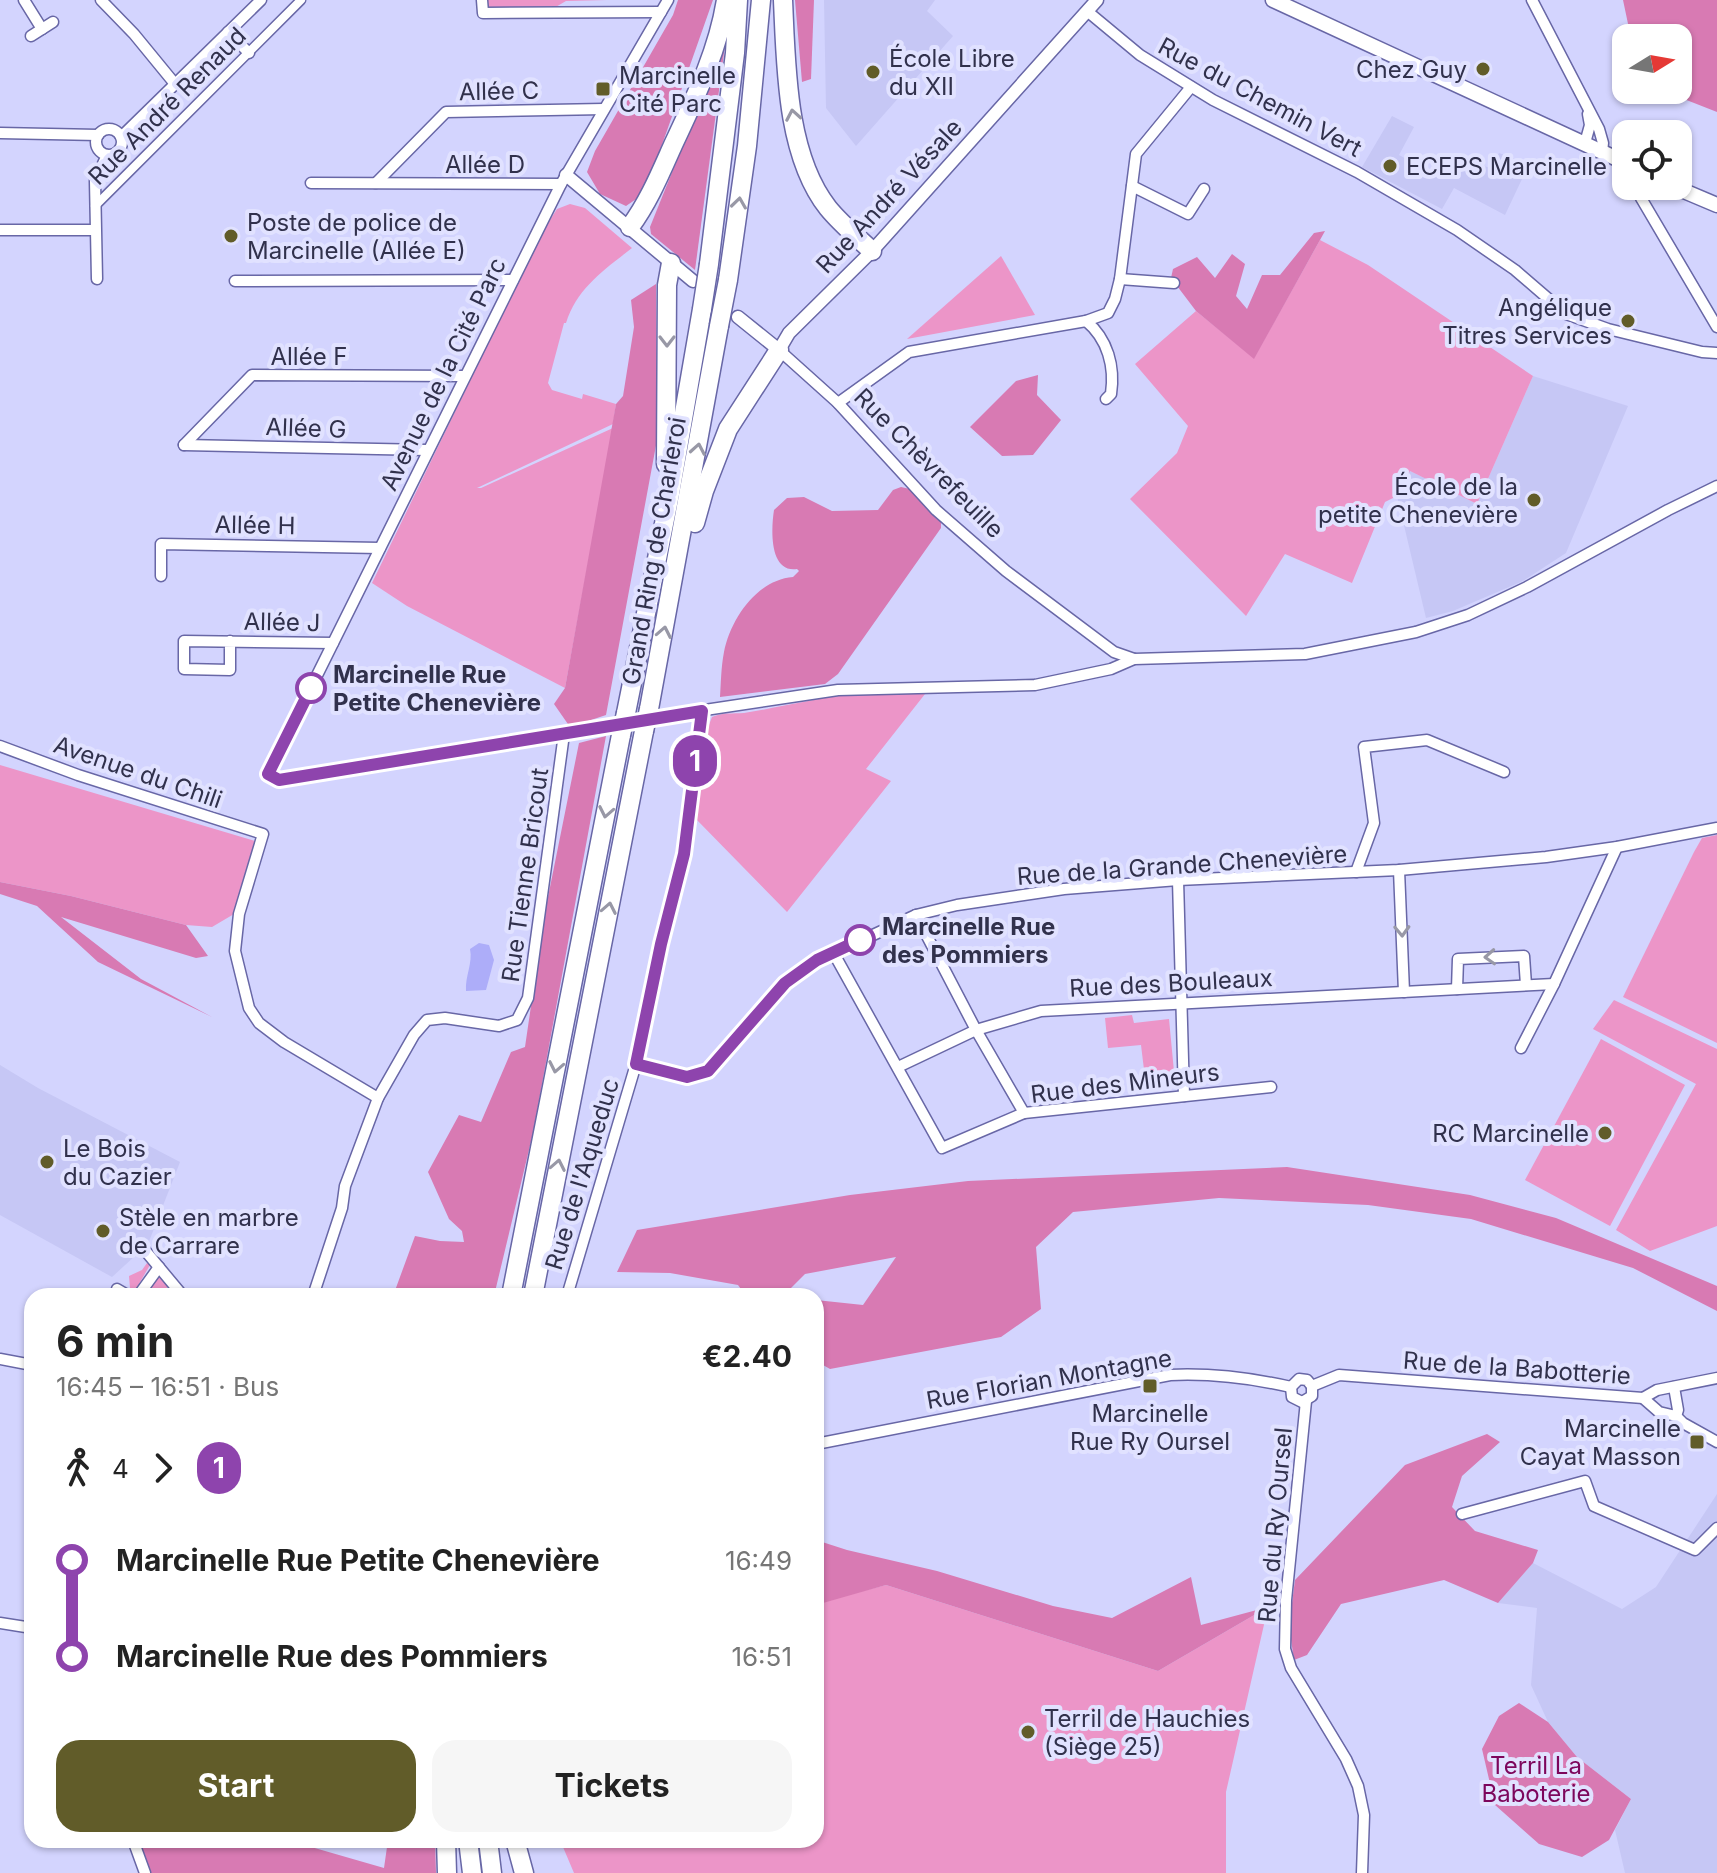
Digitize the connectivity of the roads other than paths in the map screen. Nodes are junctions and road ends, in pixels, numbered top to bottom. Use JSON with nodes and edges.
{"nodes":[{"id":1,"x":24,"y":0,"type":"edge"},
{"id":2,"x":101,"y":0,"type":"edge"},
{"id":3,"x":261,"y":0,"type":"edge"},
{"id":4,"x":301,"y":0,"type":"edge"},
{"id":5,"x":482,"y":0,"type":"edge"},
{"id":6,"x":668,"y":0,"type":"edge"},
{"id":7,"x":726,"y":0,"type":"edge"},
{"id":8,"x":738,"y":0,"type":"edge"},
{"id":9,"x":761,"y":0,"type":"edge"},
{"id":10,"x":783,"y":0,"type":"edge"},
{"id":11,"x":1097,"y":0,"type":"edge"},
{"id":12,"x":1273,"y":0,"type":"edge"},
{"id":13,"x":1532,"y":0,"type":"edge"},
{"id":14,"x":1087,"y":11,"type":"junction"},
{"id":15,"x":661,"y":12,"type":"junction"},
{"id":16,"x":53,"y":22,"type":"dead end"},
{"id":17,"x":42,"y":29,"type":"junction"},
{"id":18,"x":228,"y":32,"type":"junction"},
{"id":19,"x":31,"y":36,"type":"dead end"},
{"id":20,"x":249,"y":53,"type":"junction"},
{"id":21,"x":175,"y":84,"type":"junction"},
{"id":22,"x":1191,"y":87,"type":"junction"},
{"id":23,"x":1587,"y":108,"type":"junction"},
{"id":24,"x":604,"y":109,"type":"junction"},
{"id":25,"x":0,"y":133,"type":"edge"},
{"id":26,"x":98,"y":135,"type":"junction"},
{"id":27,"x":121,"y":137,"type":"junction"},
{"id":28,"x":1585,"y":143,"type":"junction"},
{"id":29,"x":1602,"y":152,"type":"junction"},
{"id":30,"x":107,"y":155,"type":"junction"},
{"id":31,"x":1612,"y":157,"type":"edge"},
{"id":32,"x":401,"y":158,"type":"junction"},
{"id":33,"x":563,"y":180,"type":"junction"},
{"id":34,"x":311,"y":183,"type":"dead end"},
{"id":35,"x":376,"y":183,"type":"junction"},
{"id":36,"x":409,"y":184,"type":"junction"},
{"id":37,"x":1132,"y":186,"type":"junction"},
{"id":38,"x":1204,"y":189,"type":"dead end"},
{"id":39,"x":1692,"y":194,"type":"edge"},
{"id":40,"x":1642,"y":200,"type":"edge"},
{"id":41,"x":1717,"y":205,"type":"edge"},
{"id":42,"x":95,"y":206,"type":"junction"},
{"id":43,"x":630,"y":227,"type":"junction"},
{"id":44,"x":0,"y":230,"type":"edge"},
{"id":45,"x":95,"y":230,"type":"junction"},
{"id":46,"x":872,"y":251,"type":"junction"},
{"id":47,"x":671,"y":263,"type":"junction"},
{"id":48,"x":97,"y":279,"type":"dead end"},
{"id":49,"x":1120,"y":279,"type":"junction"},
{"id":50,"x":513,"y":280,"type":"junction"},
{"id":51,"x":235,"y":281,"type":"dead end"},
{"id":52,"x":693,"y":281,"type":"dead end"},
{"id":53,"x":1174,"y":283,"type":"dead end"},
{"id":54,"x":738,"y":317,"type":"dead end"},
{"id":55,"x":1086,"y":321,"type":"junction"},
{"id":56,"x":1717,"y":327,"type":"edge"},
{"id":57,"x":779,"y":350,"type":"junction"},
{"id":58,"x":1717,"y":353,"type":"edge"},
{"id":59,"x":463,"y":376,"type":"junction"},
{"id":60,"x":1106,"y":399,"type":"dead end"},
{"id":61,"x":838,"y":403,"type":"junction"},
{"id":62,"x":184,"y":445,"type":"joint"},
{"id":63,"x":427,"y":450,"type":"junction"},
{"id":64,"x":1717,"y":486,"type":"edge"},
{"id":65,"x":670,"y":494,"type":"junction"},
{"id":66,"x":380,"y":548,"type":"junction"},
{"id":67,"x":679,"y":554,"type":"junction"},
{"id":68,"x":161,"y":576,"type":"dead end"},
{"id":69,"x":230,"y":641,"type":"junction"},
{"id":70,"x":333,"y":643,"type":"junction"},
{"id":71,"x":1134,"y":659,"type":"junction"},
{"id":72,"x":702,"y":711,"type":"junction"},
{"id":73,"x":564,"y":734,"type":"junction"},
{"id":74,"x":0,"y":746,"type":"edge"},
{"id":75,"x":1504,"y":772,"type":"dead end"},
{"id":76,"x":1717,"y":828,"type":"edge"},
{"id":77,"x":1617,"y":847,"type":"junction"},
{"id":78,"x":1399,"y":870,"type":"junction"},
{"id":79,"x":1356,"y":872,"type":"junction"},
{"id":80,"x":1178,"y":880,"type":"junction"},
{"id":81,"x":916,"y":915,"type":"junction"},
{"id":82,"x":833,"y":952,"type":"junction"},
{"id":83,"x":1554,"y":984,"type":"junction"},
{"id":84,"x":1526,"y":985,"type":"junction"},
{"id":85,"x":1457,"y":989,"type":"junction"},
{"id":86,"x":1404,"y":992,"type":"junction"},
{"id":87,"x":1181,"y":1002,"type":"junction"},
{"id":88,"x":976,"y":1030,"type":"junction"},
{"id":89,"x":1521,"y":1048,"type":"dead end"},
{"id":90,"x":636,"y":1064,"type":"junction"},
{"id":91,"x":898,"y":1067,"type":"junction"},
{"id":92,"x":1271,"y":1087,"type":"dead end"},
{"id":93,"x":1184,"y":1096,"type":"junction"},
{"id":94,"x":378,"y":1098,"type":"junction"},
{"id":95,"x":1024,"y":1113,"type":"junction"},
{"id":96,"x":143,"y":1248,"type":"dead end"},
{"id":97,"x":159,"y":1267,"type":"junction"},
{"id":98,"x":144,"y":1288,"type":"edge"},
{"id":99,"x":176,"y":1288,"type":"edge"},
{"id":100,"x":316,"y":1288,"type":"edge"},
{"id":101,"x":513,"y":1288,"type":"edge"},
{"id":102,"x":535,"y":1288,"type":"edge"},
{"id":103,"x":569,"y":1288,"type":"edge"},
{"id":104,"x":0,"y":1359,"type":"edge"},
{"id":105,"x":24,"y":1364,"type":"edge"},
{"id":106,"x":1717,"y":1378,"type":"edge"},
{"id":107,"x":1312,"y":1386,"type":"junction"},
{"id":108,"x":1291,"y":1387,"type":"junction"},
{"id":109,"x":1674,"y":1387,"type":"junction"},
{"id":110,"x":1643,"y":1398,"type":"junction"},
{"id":111,"x":1306,"y":1401,"type":"junction"},
{"id":112,"x":1676,"y":1416,"type":"junction"},
{"id":113,"x":824,"y":1442,"type":"edge"},
{"id":114,"x":1717,"y":1442,"type":"edge"},
{"id":115,"x":1462,"y":1514,"type":"dead end"},
{"id":116,"x":1717,"y":1528,"type":"edge"},
{"id":117,"x":0,"y":1623,"type":"edge"},
{"id":118,"x":24,"y":1627,"type":"edge"},
{"id":119,"x":136,"y":1848,"type":"edge"},
{"id":120,"x":446,"y":1848,"type":"edge"},
{"id":121,"x":469,"y":1848,"type":"edge"},
{"id":122,"x":489,"y":1848,"type":"edge"},
{"id":123,"x":517,"y":1848,"type":"edge"},
{"id":124,"x":145,"y":1873,"type":"edge"},
{"id":125,"x":447,"y":1873,"type":"edge"},
{"id":126,"x":472,"y":1873,"type":"edge"},
{"id":127,"x":492,"y":1873,"type":"edge"},
{"id":128,"x":524,"y":1873,"type":"edge"},
{"id":129,"x":1362,"y":1873,"type":"edge"}],
"edges":[{"from":1,"to":17,"type":"street"},
{"from":2,"to":21,"type":"street"},
{"from":3,"to":18,"type":"street"},
{"from":4,"to":20,"type":"street","name":"Rue André Renaud"},
{"from":5,"to":15,"type":"street"},
{"from":6,"to":15,"type":"street","name":"Avenue de la Cité Parc"},
{"from":7,"to":43,"type":"highway"},
{"from":8,"to":65,"type":"highway","name":"Grand Ring de Charleroi","bridge":true},
{"from":67,"to":9,"type":"highway","name":"Grand Ring de Charleroi","one_way":true,"bridge":true},
{"from":46,"to":10,"type":"highway","one_way":true},
{"from":11,"to":14,"type":"street","name":"Rue André Vésale"},
{"from":12,"to":28,"type":"main road"},
{"from":13,"to":23,"type":"street"},
{"from":14,"to":22,"type":"street","name":"Rue du Chemin Vert"},
{"from":14,"to":46,"type":"street","name":"Rue André Vésale"},
{"from":15,"to":24,"type":"street","name":"Avenue de la Cité Parc"},
{"from":16,"to":17,"type":"street"},
{"from":17,"to":19,"type":"street"},
{"from":18,"to":20,"type":"street"},
{"from":18,"to":21,"type":"street"},
{"from":20,"to":42,"type":"street","name":"Rue André Renaud"},
{"from":21,"to":27,"type":"street"},
{"from":22,"to":37,"type":"street"},
{"from":22,"to":58,"type":"street","name":"Rue du Chemin Vert"},
{"from":23,"to":28,"type":"street"},
{"from":23,"to":29,"type":"street"},
{"from":24,"to":32,"type":"street","name":"Allée C"},
{"from":24,"to":33,"type":"street","name":"Avenue de la Cité Parc"},
{"from":25,"to":26,"type":"street"},
{"from":26,"to":27,"type":"street"},
{"from":26,"to":30,"type":"street"},
{"from":27,"to":30,"type":"street"},
{"from":28,"to":29,"type":"main road"},
{"from":29,"to":31,"type":"main road"},
{"from":30,"to":42,"type":"street"},
{"from":32,"to":35,"type":"street","name":"Allée C"},
{"from":32,"to":36,"type":"street","name":"Allée D"},
{"from":33,"to":36,"type":"street","name":"Allée D"},
{"from":33,"to":43,"type":"street"},
{"from":33,"to":50,"type":"street","name":"Avenue de la Cité Parc"},
{"from":34,"to":35,"type":"street","name":"Allée D"},
{"from":35,"to":36,"type":"street","name":"Allée D"},
{"from":37,"to":38,"type":"street"},
{"from":37,"to":49,"type":"street"},
{"from":39,"to":41,"type":"main road"},
{"from":40,"to":56,"type":"street"},
{"from":42,"to":45,"type":"street"},
{"from":43,"to":47,"type":"street"},
{"from":44,"to":45,"type":"street"},
{"from":45,"to":48,"type":"street"},
{"from":46,"to":57,"type":"street","name":"Rue André Vésale"},
{"from":47,"to":52,"type":"street"},
{"from":47,"to":65,"type":"highway","one_way":true},
{"from":49,"to":53,"type":"street"},
{"from":49,"to":55,"type":"street"},
{"from":50,"to":51,"type":"street"},
{"from":50,"to":59,"type":"street","name":"Avenue de la Cité Parc"},
{"from":54,"to":57,"type":"street","name":"Rue Chèvrefeuille"},
{"from":55,"to":60,"type":"street"},
{"from":55,"to":61,"type":"street"},
{"from":57,"to":61,"type":"street","name":"Rue Chèvrefeuille"},
{"from":57,"to":67,"type":"highway"},
{"from":59,"to":62,"type":"street","name":"Allée F"},
{"from":59,"to":63,"type":"street","name":"Avenue de la Cité Parc"},
{"from":61,"to":71,"type":"street","name":"Rue Chèvrefeuille"},
{"from":62,"to":63,"type":"street","name":"Allée G"},
{"from":63,"to":66,"type":"street","name":"Avenue de la Cité Parc"},
{"from":64,"to":71,"type":"street"},
{"from":65,"to":101,"type":"highway","name":"Grand Ring de Charleroi","one_way":true,"bridge":true},
{"from":66,"to":68,"type":"street","name":"Allée H"},
{"from":66,"to":70,"type":"street","name":"Avenue de la Cité Parc"},
{"from":102,"to":67,"type":"highway","name":"Grand Ring de Charleroi","one_way":true,"bridge":true},
{"from":69,"to":69,"type":"street","name":"Allée J"},
{"from":69,"to":70,"type":"street","name":"Allée J"},
{"from":70,"to":73,"type":"street","name":"Avenue de la Cité Parc"},
{"from":71,"to":72,"type":"street"},
{"from":72,"to":73,"type":"street"},
{"from":72,"to":90,"type":"street"},
{"from":73,"to":94,"type":"street","name":"Rue Tienne Bricout"},
{"from":74,"to":94,"type":"street","name":"Avenue du Chili"},
{"from":75,"to":79,"type":"street"},
{"from":76,"to":77,"type":"street","name":"Rue de la Grande Chenevière"},
{"from":77,"to":78,"type":"street","name":"Rue de la Grande Chenevière"},
{"from":77,"to":83,"type":"street"},
{"from":78,"to":79,"type":"street","name":"Rue de la Grande Chenevière"},
{"from":78,"to":86,"type":"street","one_way":true},
{"from":79,"to":80,"type":"street","name":"Rue de la Grande Chenevière"},
{"from":80,"to":81,"type":"street","name":"Rue de la Grande Chenevière"},
{"from":80,"to":87,"type":"street"},
{"from":81,"to":82,"type":"street","name":"Rue de la Grande Chenevière"},
{"from":81,"to":88,"type":"street"},
{"from":82,"to":90,"type":"street","name":"Rue de la Grande Chenevière"},
{"from":82,"to":91,"type":"street"},
{"from":83,"to":84,"type":"street","name":"Rue des Bouleaux"},
{"from":83,"to":89,"type":"street"},
{"from":84,"to":85,"type":"street","name":"Rue des Bouleaux"},
{"from":84,"to":85,"type":"street","one_way":true},
{"from":85,"to":86,"type":"street","name":"Rue des Bouleaux"},
{"from":86,"to":87,"type":"street","name":"Rue des Bouleaux"},
{"from":87,"to":88,"type":"street","name":"Rue des Bouleaux"},
{"from":87,"to":93,"type":"street"},
{"from":88,"to":91,"type":"street","name":"Rue des Bouleaux"},
{"from":88,"to":95,"type":"street"},
{"from":90,"to":103,"type":"street","name":"Rue de l'Aqueduc"},
{"from":91,"to":95,"type":"street","name":"Rue des Mineurs"},
{"from":92,"to":93,"type":"street","name":"Rue des Mineurs"},
{"from":93,"to":95,"type":"street","name":"Rue des Mineurs"},
{"from":94,"to":100,"type":"street"},
{"from":96,"to":97,"type":"street"},
{"from":97,"to":98,"type":"street"},
{"from":97,"to":99,"type":"street"},
{"from":104,"to":105,"type":"street"},
{"from":106,"to":109,"type":"street","name":"Rue de la Babotterie"},
{"from":107,"to":108,"type":"street"},
{"from":107,"to":110,"type":"street","name":"Rue de la Babotterie"},
{"from":107,"to":111,"type":"street"},
{"from":108,"to":111,"type":"street"},
{"from":108,"to":113,"type":"street","name":"Rue Florian Montagne"},
{"from":109,"to":110,"type":"street","name":"Rue de la Babotterie"},
{"from":109,"to":112,"type":"street"},
{"from":110,"to":112,"type":"street"},
{"from":111,"to":129,"type":"street","name":"Rue du Ry Oursel"},
{"from":112,"to":114,"type":"street"},
{"from":115,"to":116,"type":"street"},
{"from":117,"to":118,"type":"street"},
{"from":119,"to":124,"type":"street"},
{"from":120,"to":125,"type":"highway"},
{"from":121,"to":126,"type":"highway"},
{"from":122,"to":127,"type":"highway"},
{"from":123,"to":128,"type":"highway"}]}
